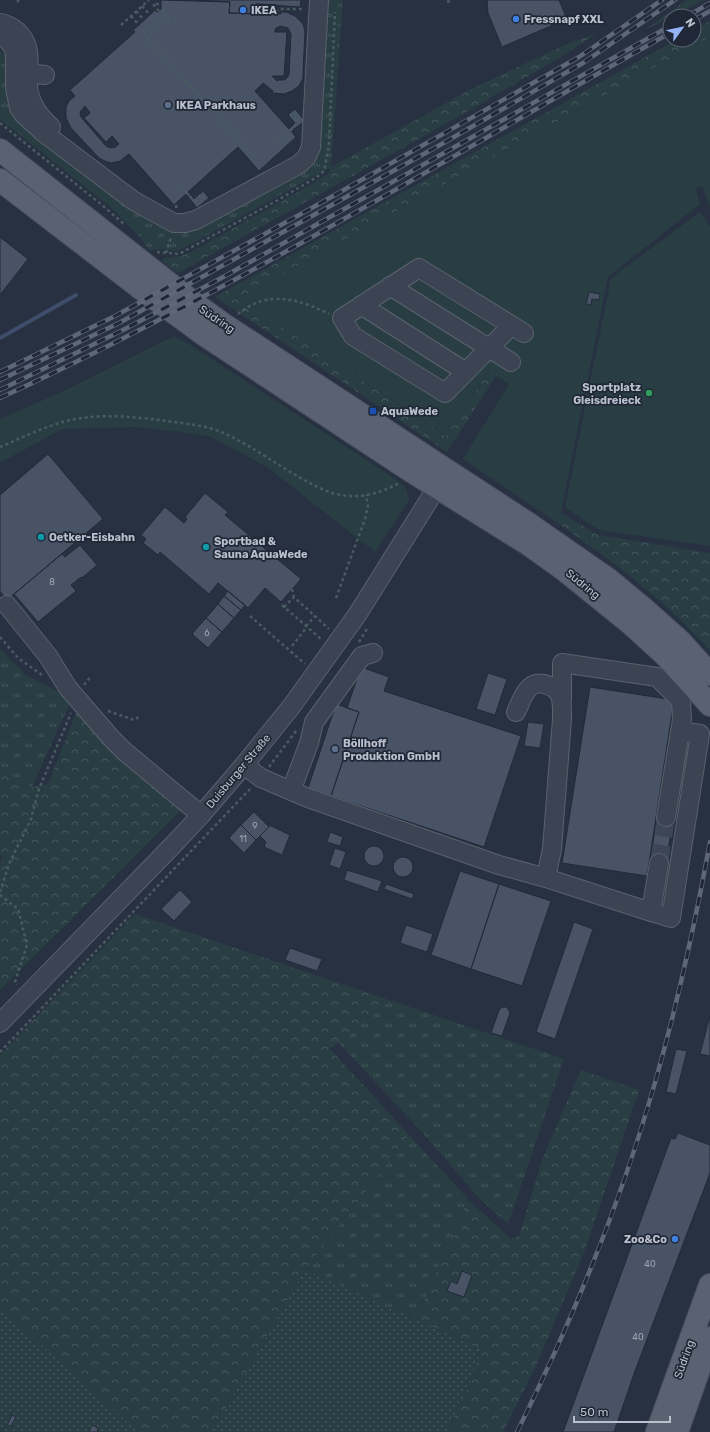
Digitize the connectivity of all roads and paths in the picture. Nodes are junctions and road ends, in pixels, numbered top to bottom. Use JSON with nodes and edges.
{"nodes":[{"id":1,"x":149,"y":0,"type":"edge"},
{"id":2,"x":319,"y":0,"type":"edge"},
{"id":3,"x":453,"y":0,"type":"edge"},
{"id":4,"x":447,"y":2,"type":"dead end"},
{"id":5,"x":153,"y":4,"type":"junction"},
{"id":6,"x":161,"y":4,"type":"dead end"},
{"id":7,"x":142,"y":6,"type":"junction"},
{"id":8,"x":163,"y":9,"type":"dead end"},
{"id":9,"x":302,"y":9,"type":"dead end"},
{"id":10,"x":136,"y":11,"type":"junction"},
{"id":11,"x":159,"y":11,"type":"dead end"},
{"id":12,"x":276,"y":12,"type":"dead end"},
{"id":13,"x":150,"y":15,"type":"dead end"},
{"id":14,"x":131,"y":16,"type":"junction"},
{"id":15,"x":168,"y":18,"type":"junction"},
{"id":16,"x":177,"y":19,"type":"dead end"},
{"id":17,"x":144,"y":20,"type":"dead end"},
{"id":18,"x":155,"y":21,"type":"dead end"},
{"id":19,"x":0,"y":23,"type":"edge"},
{"id":20,"x":120,"y":25,"type":"dead end"},
{"id":21,"x":139,"y":25,"type":"dead end"},
{"id":22,"x":149,"y":26,"type":"dead end"},
{"id":23,"x":159,"y":26,"type":"junction"},
{"id":24,"x":144,"y":31,"type":"dead end"},
{"id":25,"x":154,"y":31,"type":"junction"},
{"id":26,"x":0,"y":35,"type":"edge"},
{"id":27,"x":148,"y":36,"type":"junction"},
{"id":28,"x":298,"y":123,"type":"dead end"},
{"id":29,"x":0,"y":138,"type":"edge"},
{"id":30,"x":275,"y":139,"type":"dead end"},
{"id":31,"x":0,"y":150,"type":"edge"},
{"id":32,"x":255,"y":158,"type":"dead end"},
{"id":33,"x":0,"y":180,"type":"edge"},
{"id":34,"x":178,"y":183,"type":"dead end"},
{"id":35,"x":194,"y":202,"type":"dead end"},
{"id":36,"x":74,"y":208,"type":"junction"},
{"id":37,"x":153,"y":211,"type":"junction"},
{"id":38,"x":390,"y":286,"type":"junction"},
{"id":39,"x":361,"y":305,"type":"junction"},
{"id":40,"x":234,"y":316,"type":"dead end"},
{"id":41,"x":342,"y":318,"type":"junction"},
{"id":42,"x":489,"y":348,"type":"junction"},
{"id":43,"x":511,"y":362,"type":"dead end"},
{"id":44,"x":466,"y":372,"type":"junction"},
{"id":45,"x":0,"y":448,"type":"edge"},
{"id":46,"x":442,"y":479,"type":"junction"},
{"id":47,"x":404,"y":481,"type":"dead end"},
{"id":48,"x":366,"y":495,"type":"junction"},
{"id":49,"x":292,"y":589,"type":"dead end"},
{"id":50,"x":294,"y":597,"type":"junction"},
{"id":51,"x":336,"y":598,"type":"dead end"},
{"id":52,"x":7,"y":605,"type":"dead end"},
{"id":53,"x":250,"y":616,"type":"dead end"},
{"id":54,"x":315,"y":616,"type":"junction"},
{"id":55,"x":306,"y":626,"type":"junction"},
{"id":56,"x":0,"y":637,"type":"edge"},
{"id":57,"x":341,"y":639,"type":"junction"},
{"id":58,"x":292,"y":646,"type":"dead end"},
{"id":59,"x":373,"y":653,"type":"dead end"},
{"id":60,"x":316,"y":674,"type":"junction"},
{"id":61,"x":710,"y":674,"type":"edge"},
{"id":62,"x":73,"y":694,"type":"junction"},
{"id":63,"x":562,"y":701,"type":"junction"},
{"id":64,"x":710,"y":705,"type":"edge"},
{"id":65,"x":516,"y":712,"type":"dead end"},
{"id":66,"x":680,"y":731,"type":"junction"},
{"id":67,"x":244,"y":765,"type":"junction"},
{"id":68,"x":291,"y":791,"type":"junction"},
{"id":69,"x":201,"y":815,"type":"junction"},
{"id":70,"x":666,"y":817,"type":"tunnel mouth"},
{"id":71,"x":659,"y":863,"type":"tunnel mouth"},
{"id":72,"x":546,"y":878,"type":"junction"},
{"id":73,"x":0,"y":893,"type":"edge"},
{"id":74,"x":651,"y":912,"type":"junction"},
{"id":75,"x":129,"y":917,"type":"dead end"},
{"id":76,"x":24,"y":998,"type":"junction"},
{"id":77,"x":0,"y":1023,"type":"edge"},
{"id":78,"x":0,"y":1052,"type":"edge"},
{"id":79,"x":710,"y":1285,"type":"edge"},
{"id":80,"x":710,"y":1338,"type":"edge"},
{"id":81,"x":657,"y":1432,"type":"edge"},
{"id":82,"x":677,"y":1432,"type":"edge"}],
"edges":[{"from":1,"to":5,"type":"path"},
{"from":1,"to":7,"type":"path"},
{"from":2,"to":37,"type":"street"},
{"from":3,"to":4,"type":"path"},
{"from":5,"to":6,"type":"path"},
{"from":5,"to":11,"type":"path"},
{"from":7,"to":10,"type":"path"},
{"from":7,"to":13,"type":"path"},
{"from":8,"to":15,"type":"path"},
{"from":9,"to":12,"type":"path"},
{"from":10,"to":14,"type":"path"},
{"from":10,"to":17,"type":"path"},
{"from":14,"to":20,"type":"path"},
{"from":14,"to":21,"type":"path"},
{"from":15,"to":16,"type":"path"},
{"from":15,"to":23,"type":"path"},
{"from":18,"to":23,"type":"path"},
{"from":19,"to":37,"type":"street"},
{"from":22,"to":25,"type":"path"},
{"from":23,"to":25,"type":"path"},
{"from":24,"to":27,"type":"path"},
{"from":25,"to":27,"type":"path"},
{"from":26,"to":37,"type":"street"},
{"from":27,"to":32,"type":"path"},
{"from":28,"to":30,"type":"path"},
{"from":29,"to":36,"type":"street"},
{"from":31,"to":36,"type":"main road","name":"Südring"},
{"from":33,"to":46,"type":"main road","name":"Südring"},
{"from":34,"to":35,"type":"path"},
{"from":36,"to":46,"type":"main road","name":"Südring"},
{"from":38,"to":39,"type":"street"},
{"from":38,"to":42,"type":"street"},
{"from":38,"to":42,"type":"street"},
{"from":39,"to":41,"type":"street"},
{"from":39,"to":44,"type":"street"},
{"from":40,"to":41,"type":"path"},
{"from":41,"to":44,"type":"street"},
{"from":42,"to":43,"type":"street"},
{"from":42,"to":44,"type":"street"},
{"from":45,"to":48,"type":"path"},
{"from":46,"to":57,"type":"street","name":"Duisburger Straße"},
{"from":46,"to":61,"type":"main road","name":"Südring"},
{"from":46,"to":64,"type":"main road","name":"Südring"},
{"from":47,"to":48,"type":"path"},
{"from":48,"to":51,"type":"path"},
{"from":49,"to":50,"type":"path"},
{"from":50,"to":54,"type":"path"},
{"from":50,"to":55,"type":"path"},
{"from":52,"to":62,"type":"street"},
{"from":53,"to":60,"type":"path"},
{"from":54,"to":55,"type":"path"},
{"from":54,"to":57,"type":"path"},
{"from":55,"to":58,"type":"path"},
{"from":56,"to":62,"type":"path"},
{"from":57,"to":60,"type":"street","name":"Duisburger Straße"},
{"from":59,"to":68,"type":"street"},
{"from":60,"to":67,"type":"street","name":"Duisburger Straße"},
{"from":62,"to":69,"type":"street"},
{"from":62,"to":73,"type":"path"},
{"from":63,"to":65,"type":"street"},
{"from":63,"to":66,"type":"street"},
{"from":63,"to":72,"type":"street"},
{"from":66,"to":70,"type":"street"},
{"from":66,"to":74,"type":"street"},
{"from":67,"to":68,"type":"street"},
{"from":67,"to":69,"type":"street","name":"Duisburger Straße"},
{"from":68,"to":72,"type":"street"},
{"from":69,"to":76,"type":"street","name":"Duisburger Straße"},
{"from":71,"to":74,"type":"street"},
{"from":72,"to":74,"type":"street"},
{"from":73,"to":76,"type":"path"},
{"from":75,"to":78,"type":"path"},
{"from":76,"to":77,"type":"street","name":"Duisburger Straße"},
{"from":79,"to":81,"type":"main road","name":"Südring"},
{"from":80,"to":82,"type":"main road","name":"Südring"}]}
